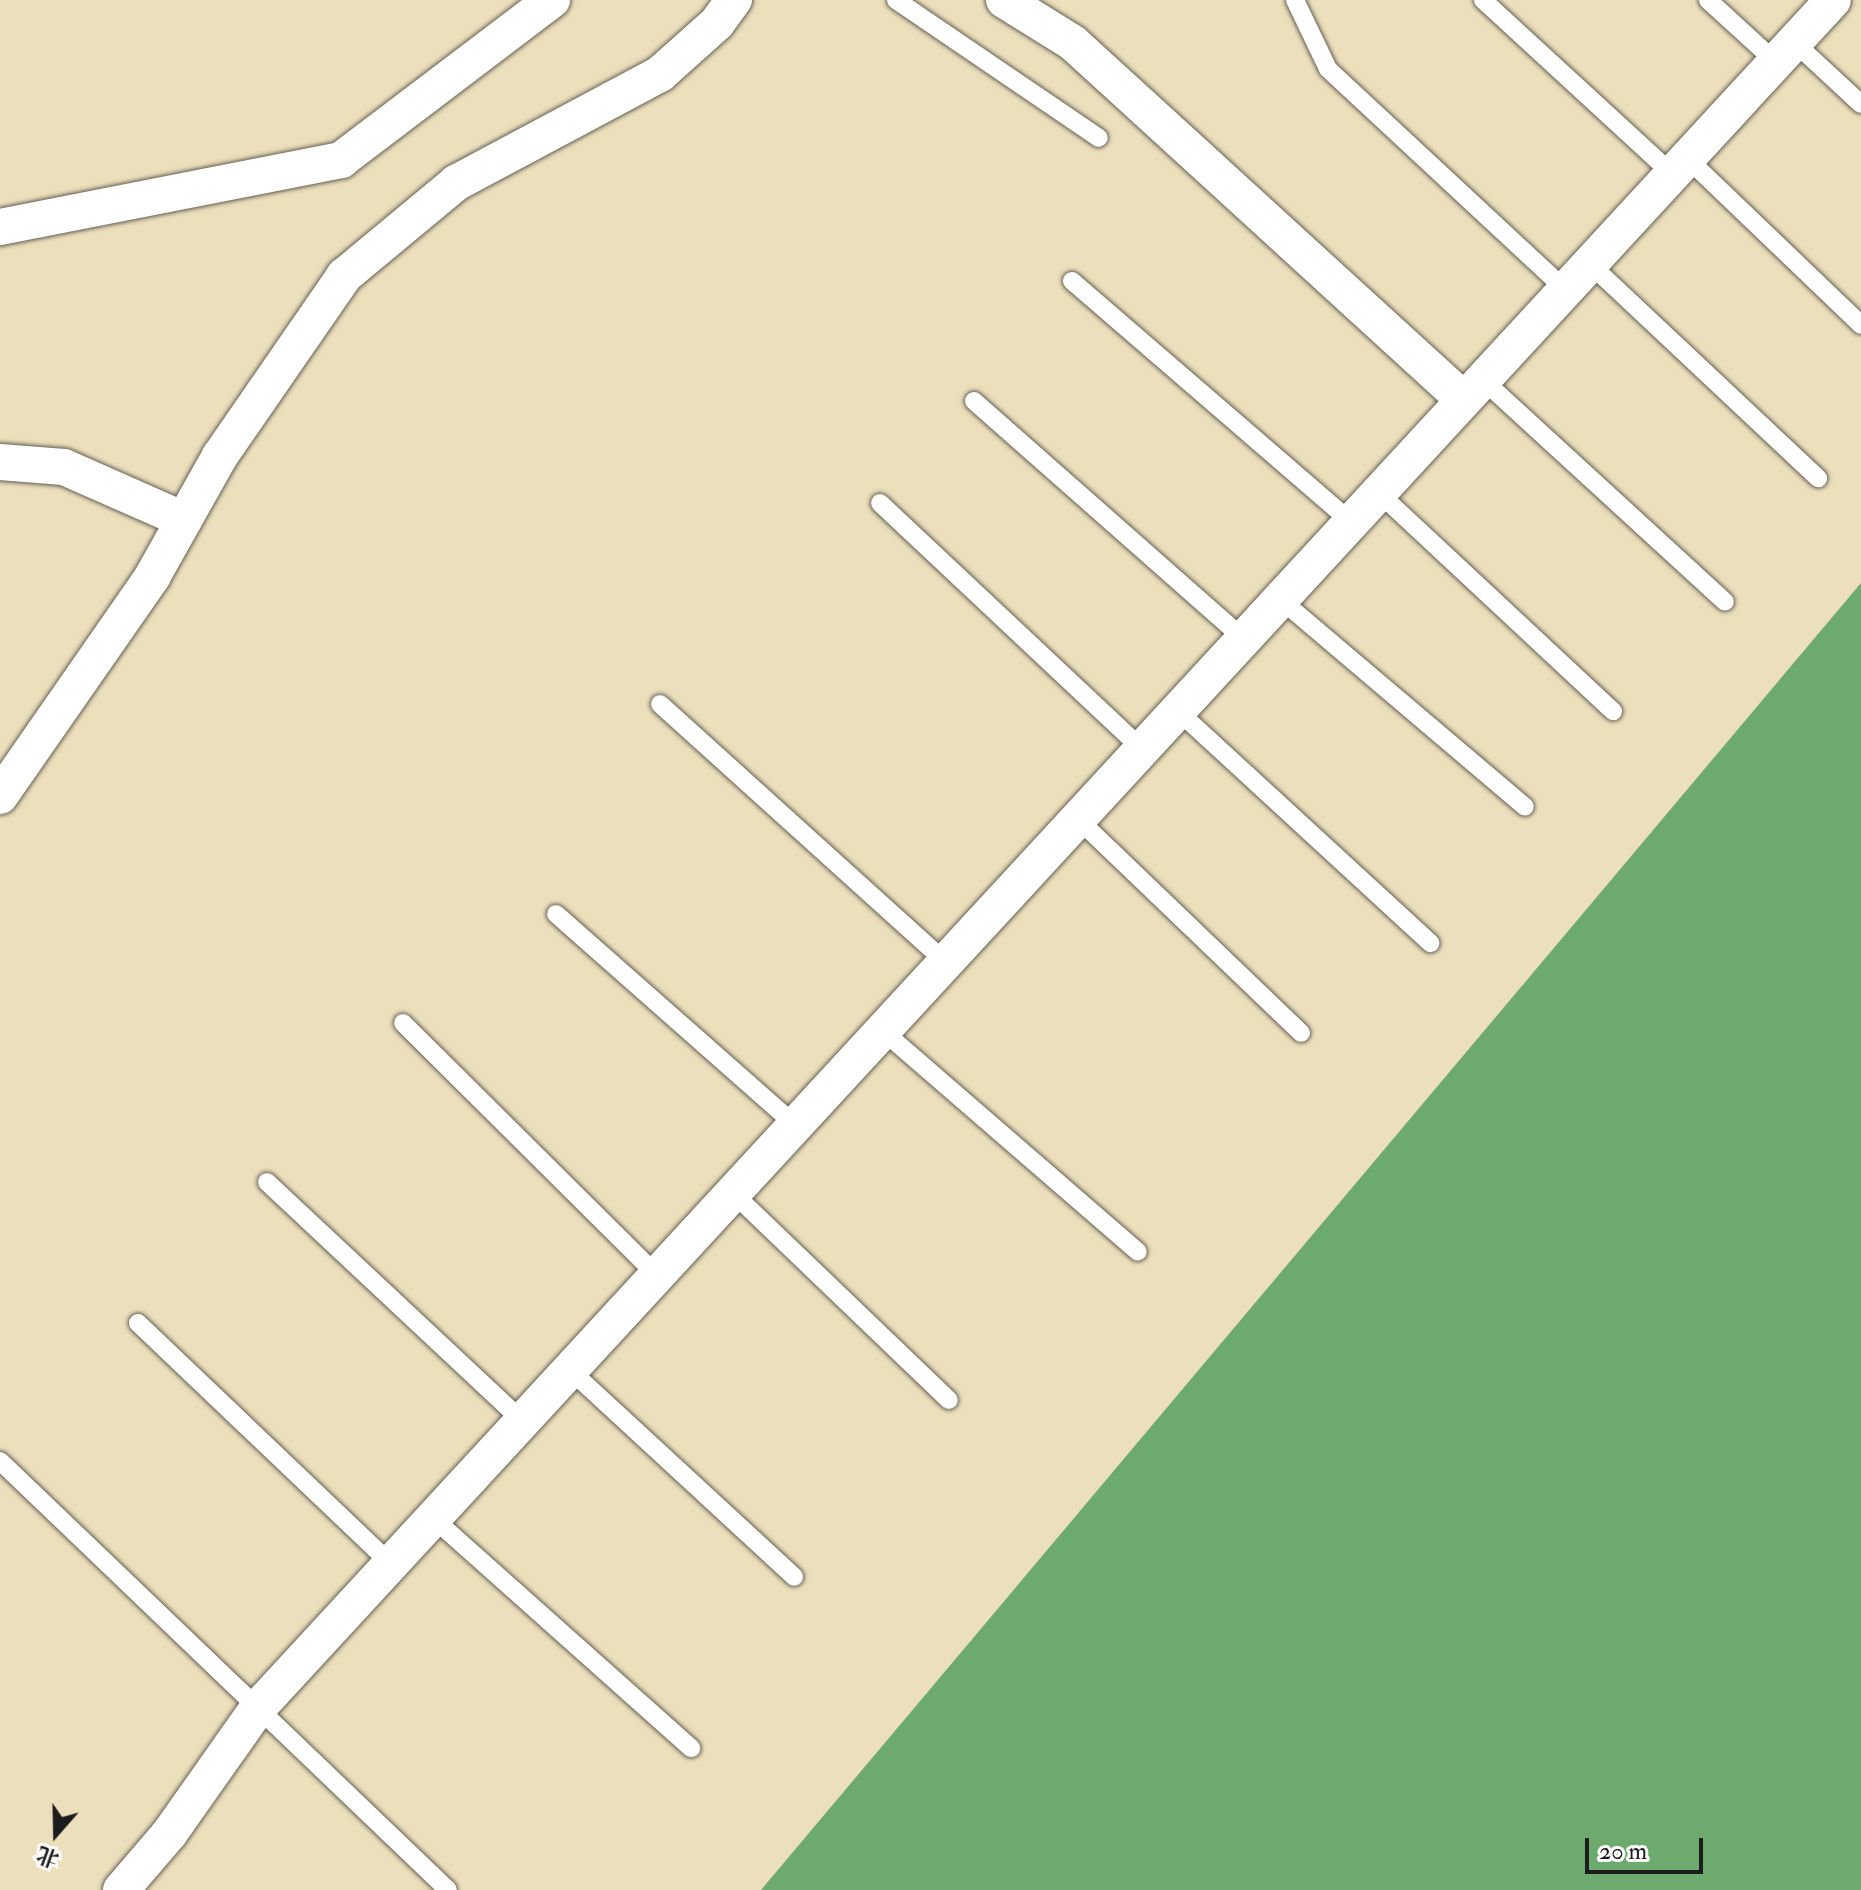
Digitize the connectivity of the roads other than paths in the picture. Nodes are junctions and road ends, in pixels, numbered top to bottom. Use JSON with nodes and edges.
{"nodes":[{"id":1,"x":552,"y":0,"type":"edge"},
{"id":2,"x":734,"y":0,"type":"edge"},
{"id":3,"x":896,"y":0,"type":"edge"},
{"id":4,"x":1004,"y":0,"type":"edge"},
{"id":5,"x":1295,"y":0,"type":"edge"},
{"id":6,"x":1483,"y":0,"type":"edge"},
{"id":7,"x":1708,"y":0,"type":"edge"},
{"id":8,"x":1833,"y":0,"type":"edge"},
{"id":9,"x":1785,"y":52,"type":"junction"},
{"id":10,"x":1861,"y":104,"type":"edge"},
{"id":11,"x":1099,"y":138,"type":"dead end"},
{"id":12,"x":1680,"y":166,"type":"junction"},
{"id":13,"x":0,"y":227,"type":"edge"},
{"id":14,"x":1590,"y":264,"type":"junction"},
{"id":15,"x":1072,"y":281,"type":"dead end"},
{"id":16,"x":1566,"y":290,"type":"junction"},
{"id":17,"x":1861,"y":325,"type":"edge"},
{"id":18,"x":1474,"y":390,"type":"junction"},
{"id":19,"x":974,"y":401,"type":"dead end"},
{"id":20,"x":0,"y":462,"type":"edge"},
{"id":21,"x":1818,"y":478,"type":"dead end"},
{"id":22,"x":1379,"y":493,"type":"junction"},
{"id":23,"x":880,"y":503,"type":"dead end"},
{"id":24,"x":184,"y":520,"type":"junction"},
{"id":25,"x":1352,"y":523,"type":"junction"},
{"id":26,"x":1280,"y":599,"type":"junction"},
{"id":27,"x":1725,"y":602,"type":"dead end"},
{"id":28,"x":1244,"y":639,"type":"junction"},
{"id":29,"x":660,"y":704,"type":"dead end"},
{"id":30,"x":1178,"y":711,"type":"junction"},
{"id":31,"x":1613,"y":711,"type":"dead end"},
{"id":32,"x":1142,"y":749,"type":"junction"},
{"id":33,"x":0,"y":796,"type":"edge"},
{"id":34,"x":1525,"y":807,"type":"dead end"},
{"id":35,"x":1078,"y":819,"type":"junction"},
{"id":36,"x":556,"y":914,"type":"dead end"},
{"id":37,"x":1430,"y":943,"type":"dead end"},
{"id":38,"x":946,"y":962,"type":"junction"},
{"id":39,"x":403,"y":1023,"type":"dead end"},
{"id":40,"x":883,"y":1031,"type":"junction"},
{"id":41,"x":1301,"y":1033,"type":"dead end"},
{"id":42,"x":795,"y":1125,"type":"junction"},
{"id":43,"x":267,"y":1182,"type":"dead end"},
{"id":44,"x":733,"y":1193,"type":"junction"},
{"id":45,"x":1138,"y":1252,"type":"dead end"},
{"id":46,"x":657,"y":1275,"type":"junction"},
{"id":47,"x":138,"y":1323,"type":"dead end"},
{"id":48,"x":570,"y":1370,"type":"junction"},
{"id":49,"x":949,"y":1400,"type":"dead end"},
{"id":50,"x":522,"y":1421,"type":"junction"},
{"id":51,"x":0,"y":1461,"type":"edge"},
{"id":52,"x":433,"y":1518,"type":"junction"},
{"id":53,"x":391,"y":1564,"type":"junction"},
{"id":54,"x":794,"y":1577,"type":"dead end"},
{"id":55,"x":258,"y":1708,"type":"junction"},
{"id":56,"x":691,"y":1748,"type":"dead end"},
{"id":57,"x":121,"y":1890,"type":"edge"},
{"id":58,"x":448,"y":1890,"type":"edge"}],
"edges":[{"from":1,"to":13,"type":"street"},
{"from":2,"to":24,"type":"street"},
{"from":3,"to":11,"type":"lane"},
{"from":4,"to":18,"type":"street"},
{"from":5,"to":16,"type":"lane"},
{"from":6,"to":12,"type":"lane"},
{"from":7,"to":9,"type":"lane"},
{"from":8,"to":9,"type":"street"},
{"from":9,"to":10,"type":"lane"},
{"from":9,"to":12,"type":"street"},
{"from":12,"to":14,"type":"street"},
{"from":12,"to":17,"type":"lane"},
{"from":14,"to":16,"type":"street"},
{"from":14,"to":21,"type":"lane"},
{"from":15,"to":25,"type":"lane"},
{"from":16,"to":18,"type":"street"},
{"from":18,"to":22,"type":"street"},
{"from":18,"to":27,"type":"lane"},
{"from":19,"to":28,"type":"lane"},
{"from":20,"to":24,"type":"street"},
{"from":22,"to":25,"type":"street"},
{"from":22,"to":31,"type":"lane"},
{"from":23,"to":32,"type":"lane"},
{"from":24,"to":33,"type":"street"},
{"from":25,"to":26,"type":"street"},
{"from":26,"to":28,"type":"street"},
{"from":26,"to":34,"type":"lane"},
{"from":28,"to":30,"type":"street"},
{"from":29,"to":38,"type":"lane"},
{"from":30,"to":32,"type":"street"},
{"from":30,"to":37,"type":"lane"},
{"from":32,"to":35,"type":"street"},
{"from":35,"to":38,"type":"street"},
{"from":35,"to":41,"type":"lane"},
{"from":36,"to":42,"type":"lane"},
{"from":38,"to":40,"type":"street"},
{"from":39,"to":46,"type":"lane"},
{"from":40,"to":42,"type":"street"},
{"from":40,"to":45,"type":"lane"},
{"from":42,"to":44,"type":"street"},
{"from":43,"to":50,"type":"lane"},
{"from":44,"to":46,"type":"street"},
{"from":44,"to":49,"type":"lane"},
{"from":46,"to":48,"type":"street"},
{"from":47,"to":53,"type":"lane"},
{"from":48,"to":50,"type":"street"},
{"from":48,"to":54,"type":"lane"},
{"from":50,"to":52,"type":"street"},
{"from":51,"to":55,"type":"lane"},
{"from":52,"to":53,"type":"street"},
{"from":52,"to":56,"type":"lane"},
{"from":53,"to":55,"type":"street"},
{"from":55,"to":57,"type":"street"},
{"from":55,"to":58,"type":"lane"}]}
